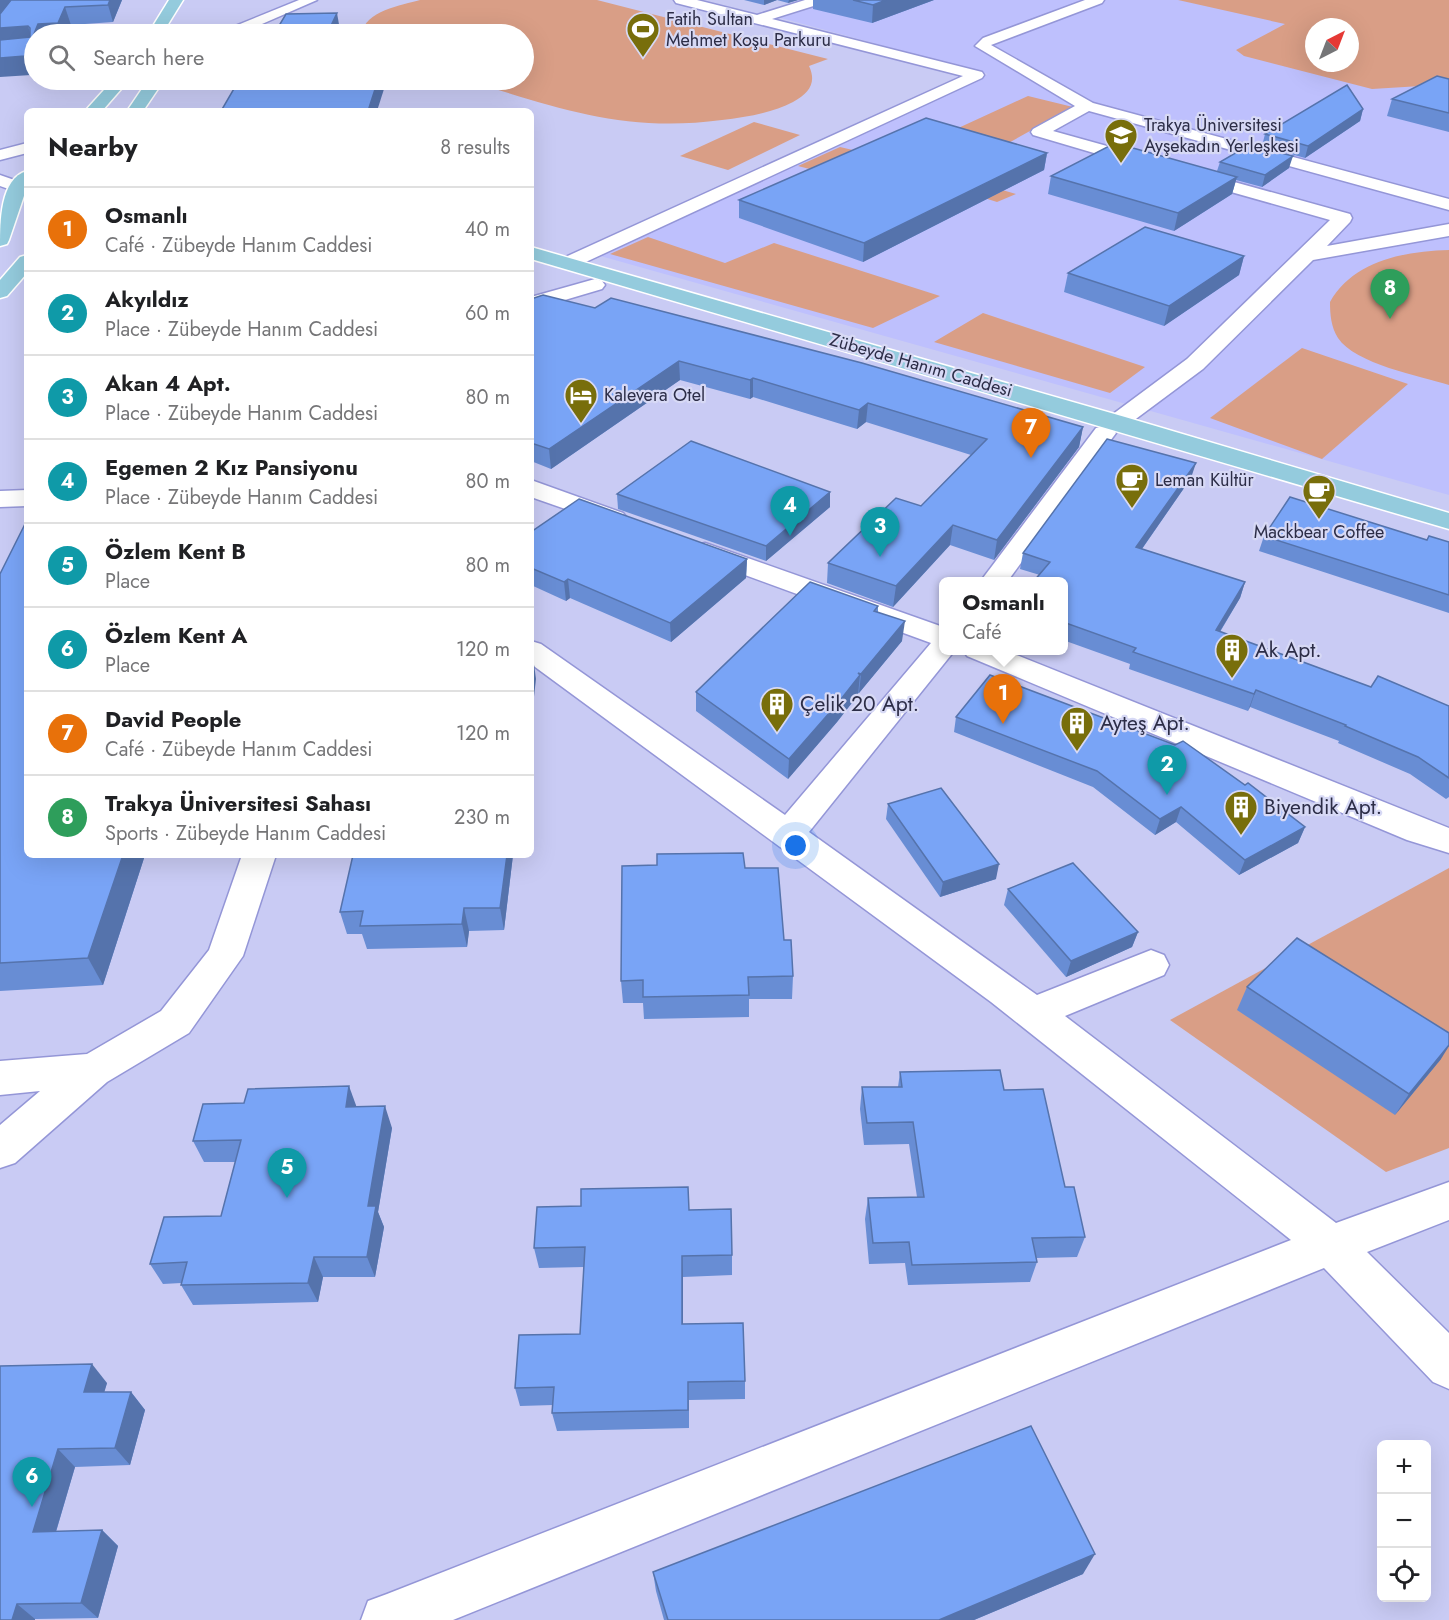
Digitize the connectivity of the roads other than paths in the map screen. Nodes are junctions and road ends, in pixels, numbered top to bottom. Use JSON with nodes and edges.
{"nodes":[{"id":1,"x":176,"y":0,"type":"edge"},
{"id":2,"x":310,"y":0,"type":"edge"},
{"id":3,"x":681,"y":0,"type":"edge"},
{"id":4,"x":818,"y":0,"type":"edge"},
{"id":5,"x":1097,"y":0,"type":"edge"},
{"id":6,"x":759,"y":19,"type":"junction"},
{"id":7,"x":161,"y":24,"type":"edge"},
{"id":8,"x":252,"y":24,"type":"edge"},
{"id":9,"x":112,"y":90,"type":"edge"},
{"id":10,"x":149,"y":90,"type":"edge"},
{"id":11,"x":1086,"y":106,"type":"junction"},
{"id":12,"x":96,"y":108,"type":"edge"},
{"id":13,"x":137,"y":108,"type":"edge"},
{"id":14,"x":24,"y":149,"type":"edge"},
{"id":15,"x":0,"y":155,"type":"edge"},
{"id":16,"x":24,"y":162,"type":"edge"},
{"id":17,"x":0,"y":163,"type":"edge"},
{"id":18,"x":18,"y":184,"type":"edge"},
{"id":19,"x":1449,"y":205,"type":"edge"},
{"id":20,"x":1449,"y":230,"type":"edge"},
{"id":21,"x":0,"y":240,"type":"edge"},
{"id":22,"x":534,"y":254,"type":"edge"},
{"id":23,"x":1307,"y":255,"type":"junction"},
{"id":24,"x":568,"y":263,"type":"junction"},
{"id":25,"x":24,"y":264,"type":"edge"},
{"id":26,"x":534,"y":268,"type":"edge"},
{"id":27,"x":595,"y":285,"type":"junction"},
{"id":28,"x":0,"y":292,"type":"edge"},
{"id":29,"x":534,"y":303,"type":"edge"},
{"id":30,"x":1111,"y":428,"type":"junction"},
{"id":31,"x":534,"y":489,"type":"edge"},
{"id":32,"x":24,"y":498,"type":"edge"},
{"id":33,"x":0,"y":499,"type":"edge"},
{"id":34,"x":1449,"y":521,"type":"edge"},
{"id":35,"x":642,"y":528,"type":"edge"},
{"id":36,"x":1449,"y":535,"type":"edge"},
{"id":37,"x":687,"y":544,"type":"edge"},
{"id":38,"x":997,"y":577,"type":"edge"},
{"id":39,"x":939,"y":636,"type":"edge"},
{"id":40,"x":534,"y":652,"type":"edge"},
{"id":41,"x":939,"y":652,"type":"edge"},
{"id":42,"x":987,"y":655,"type":"edge"},
{"id":43,"x":788,"y":834,"type":"junction"},
{"id":44,"x":1449,"y":841,"type":"edge"},
{"id":45,"x":258,"y":858,"type":"edge"},
{"id":46,"x":1151,"y":965,"type":"dead end"},
{"id":47,"x":1033,"y":1013,"type":"junction"},
{"id":48,"x":93,"y":1070,"type":"junction"},
{"id":49,"x":0,"y":1078,"type":"edge"},
{"id":50,"x":0,"y":1150,"type":"edge"},
{"id":51,"x":1449,"y":1201,"type":"edge"},
{"id":52,"x":1331,"y":1245,"type":"junction"},
{"id":53,"x":1449,"y":1366,"type":"edge"},
{"id":54,"x":387,"y":1620,"type":"edge"}],
"edges":[{"from":1,"to":7,"type":"main road"},
{"from":2,"to":8,"type":"street"},
{"from":3,"to":6,"type":"street"},
{"from":4,"to":6,"type":"street"},
{"from":5,"to":11,"type":"street"},
{"from":6,"to":24,"type":"street"},
{"from":9,"to":12,"type":"main road"},
{"from":10,"to":13,"type":"main road"},
{"from":11,"to":19,"type":"street"},
{"from":11,"to":23,"type":"street"},
{"from":14,"to":15,"type":"street"},
{"from":16,"to":17,"type":"street"},
{"from":18,"to":21,"type":"main road"},
{"from":20,"to":23,"type":"street"},
{"from":22,"to":24,"type":"main road","name":"Zübeyde Hanım Caddesi"},
{"from":23,"to":30,"type":"street"},
{"from":24,"to":30,"type":"main road","name":"Zübeyde Hanım Caddesi"},
{"from":25,"to":28,"type":"main road"},
{"from":26,"to":27,"type":"main road","name":"Zübeyde Hanım Caddesi"},
{"from":27,"to":29,"type":"street"},
{"from":27,"to":30,"type":"main road","name":"Zübeyde Hanım Caddesi"},
{"from":30,"to":34,"type":"main road","name":"Zübeyde Hanım Caddesi"},
{"from":30,"to":36,"type":"main road","name":"Zübeyde Hanım Caddesi"},
{"from":30,"to":38,"type":"street"},
{"from":31,"to":35,"type":"street"},
{"from":32,"to":33,"type":"street"},
{"from":37,"to":39,"type":"street"},
{"from":40,"to":43,"type":"street"},
{"from":41,"to":43,"type":"street"},
{"from":42,"to":44,"type":"street"},
{"from":43,"to":47,"type":"street"},
{"from":45,"to":48,"type":"street"},
{"from":46,"to":47,"type":"street"},
{"from":47,"to":52,"type":"street"},
{"from":48,"to":49,"type":"street"},
{"from":48,"to":50,"type":"street"},
{"from":51,"to":52,"type":"street"},
{"from":52,"to":53,"type":"street"},
{"from":52,"to":54,"type":"street"}]}
